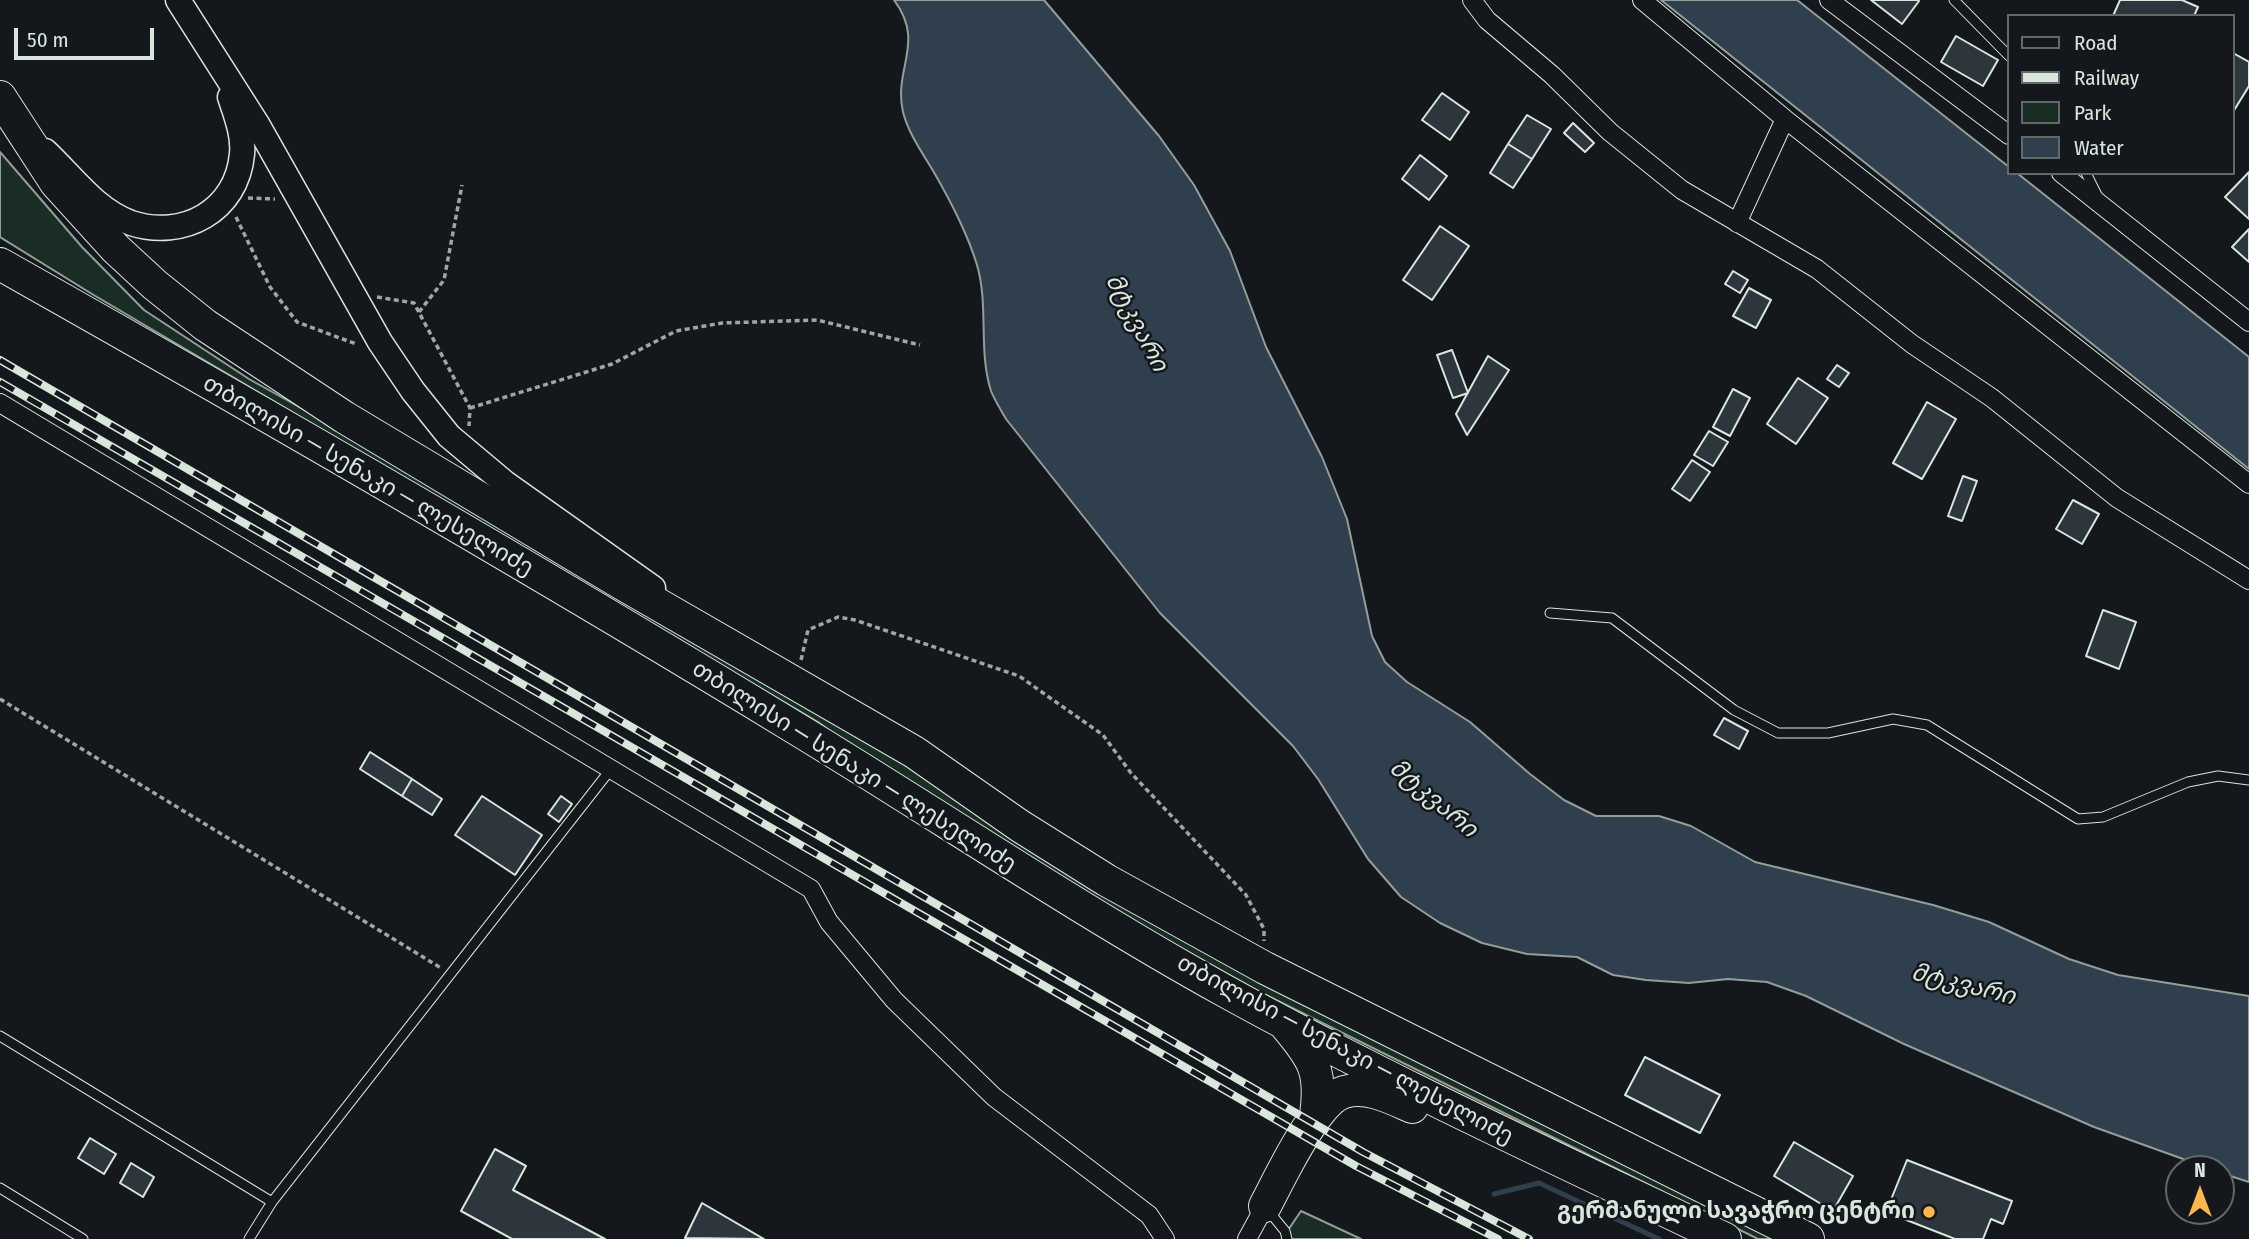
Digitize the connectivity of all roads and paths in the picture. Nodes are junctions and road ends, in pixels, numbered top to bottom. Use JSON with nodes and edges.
{"nodes":[{"id":1,"x":178,"y":0,"type":"edge"},
{"id":2,"x":1472,"y":0,"type":"edge"},
{"id":3,"x":1642,"y":0,"type":"edge"},
{"id":4,"x":1829,"y":0,"type":"edge"},
{"id":5,"x":1954,"y":0,"type":"edge"},
{"id":6,"x":2008,"y":54,"type":"edge"},
{"id":7,"x":219,"y":66,"type":"junction"},
{"id":8,"x":0,"y":97,"type":"edge"},
{"id":9,"x":1785,"y":119,"type":"junction"},
{"id":10,"x":17,"y":126,"type":"junction"},
{"id":11,"x":2008,"y":134,"type":"edge"},
{"id":12,"x":2064,"y":175,"type":"edge"},
{"id":13,"x":2087,"y":175,"type":"edge"},
{"id":14,"x":462,"y":185,"type":"dead end"},
{"id":15,"x":225,"y":196,"type":"junction"},
{"id":16,"x":302,"y":201,"type":"junction"},
{"id":17,"x":2102,"y":204,"type":"junction"},
{"id":18,"x":1737,"y":223,"type":"junction"},
{"id":19,"x":0,"y":264,"type":"edge"},
{"id":20,"x":351,"y":292,"type":"junction"},
{"id":21,"x":419,"y":312,"type":"junction"},
{"id":22,"x":2249,"y":321,"type":"edge"},
{"id":23,"x":380,"y":342,"type":"junction"},
{"id":24,"x":920,"y":345,"type":"dead end"},
{"id":25,"x":0,"y":402,"type":"edge"},
{"id":26,"x":470,"y":408,"type":"junction"},
{"id":27,"x":468,"y":452,"type":"junction"},
{"id":28,"x":2249,"y":484,"type":"edge"},
{"id":29,"x":2249,"y":580,"type":"edge"},
{"id":30,"x":1550,"y":613,"type":"dead end"},
{"id":31,"x":725,"y":642,"type":"junction"},
{"id":32,"x":797,"y":683,"type":"junction"},
{"id":33,"x":0,"y":699,"type":"edge"},
{"id":34,"x":611,"y":769,"type":"junction"},
{"id":35,"x":2249,"y":780,"type":"edge"},
{"id":36,"x":1265,"y":968,"type":"junction"},
{"id":37,"x":452,"y":974,"type":"junction"},
{"id":38,"x":1282,"y":1021,"type":"junction"},
{"id":39,"x":0,"y":1036,"type":"edge"},
{"id":40,"x":1316,"y":1115,"type":"junction"},
{"id":41,"x":1489,"y":1127,"type":"junction"},
{"id":42,"x":0,"y":1188,"type":"edge"},
{"id":43,"x":272,"y":1202,"type":"junction"},
{"id":44,"x":1265,"y":1206,"type":"junction"},
{"id":45,"x":82,"y":1239,"type":"edge"},
{"id":46,"x":249,"y":1239,"type":"edge"},
{"id":47,"x":1165,"y":1239,"type":"edge"},
{"id":48,"x":1247,"y":1239,"type":"edge"},
{"id":49,"x":1287,"y":1239,"type":"edge"},
{"id":50,"x":1726,"y":1239,"type":"edge"},
{"id":51,"x":1808,"y":1239,"type":"edge"}],
"edges":[{"from":1,"to":7,"type":"main road"},
{"from":2,"to":18,"type":"street"},
{"from":3,"to":9,"type":"street"},
{"from":4,"to":11,"type":"street"},
{"from":5,"to":6,"type":"lane"},
{"from":7,"to":15,"type":"main road"},
{"from":7,"to":16,"type":"main road"},
{"from":8,"to":10,"type":"highway","name":"თბილისი — სენაკი — ლესელიძე"},
{"from":9,"to":18,"type":"street"},
{"from":9,"to":28,"type":"street"},
{"from":10,"to":15,"type":"main road"},
{"from":10,"to":31,"type":"highway","name":"თბილისი — სენაკი — ლესელიძე"},
{"from":12,"to":17,"type":"street"},
{"from":13,"to":17,"type":"lane"},
{"from":14,"to":21,"type":"path"},
{"from":15,"to":16,"type":"path"},
{"from":15,"to":23,"type":"path"},
{"from":16,"to":20,"type":"main road"},
{"from":17,"to":22,"type":"street"},
{"from":18,"to":29,"type":"street"},
{"from":19,"to":38,"type":"highway","name":"თბილისი — სენაკი — ლესელიძე"},
{"from":20,"to":21,"type":"path"},
{"from":20,"to":23,"type":"main road"},
{"from":21,"to":26,"type":"path"},
{"from":23,"to":27,"type":"main road"},
{"from":24,"to":26,"type":"path"},
{"from":25,"to":34,"type":"street"},
{"from":26,"to":27,"type":"path"},
{"from":27,"to":31,"type":"main road"},
{"from":30,"to":35,"type":"lane"},
{"from":31,"to":32,"type":"highway","name":"თბილისი — სენაკი — ლესელიძე"},
{"from":32,"to":36,"type":"highway","name":"თბილისი — სენაკი — ლესელიძე"},
{"from":32,"to":36,"type":"path"},
{"from":33,"to":37,"type":"path"},
{"from":34,"to":37,"type":"lane"},
{"from":34,"to":47,"type":"street"},
{"from":36,"to":51,"type":"highway","name":"თბილისი — სენაკი — ლესელიძე"},
{"from":37,"to":43,"type":"lane"},
{"from":38,"to":40,"type":"highway"},
{"from":38,"to":41,"type":"highway","name":"თბილისი — სენაკი — ლესელიძე"},
{"from":39,"to":43,"type":"lane"},
{"from":40,"to":41,"type":"highway"},
{"from":40,"to":44,"type":"highway"},
{"from":41,"to":50,"type":"highway","name":"თბილისი — სენაკი — ლესელიძე"},
{"from":42,"to":45,"type":"lane"},
{"from":43,"to":46,"type":"lane"},
{"from":44,"to":48,"type":"street"},
{"from":44,"to":49,"type":"lane"}]}
